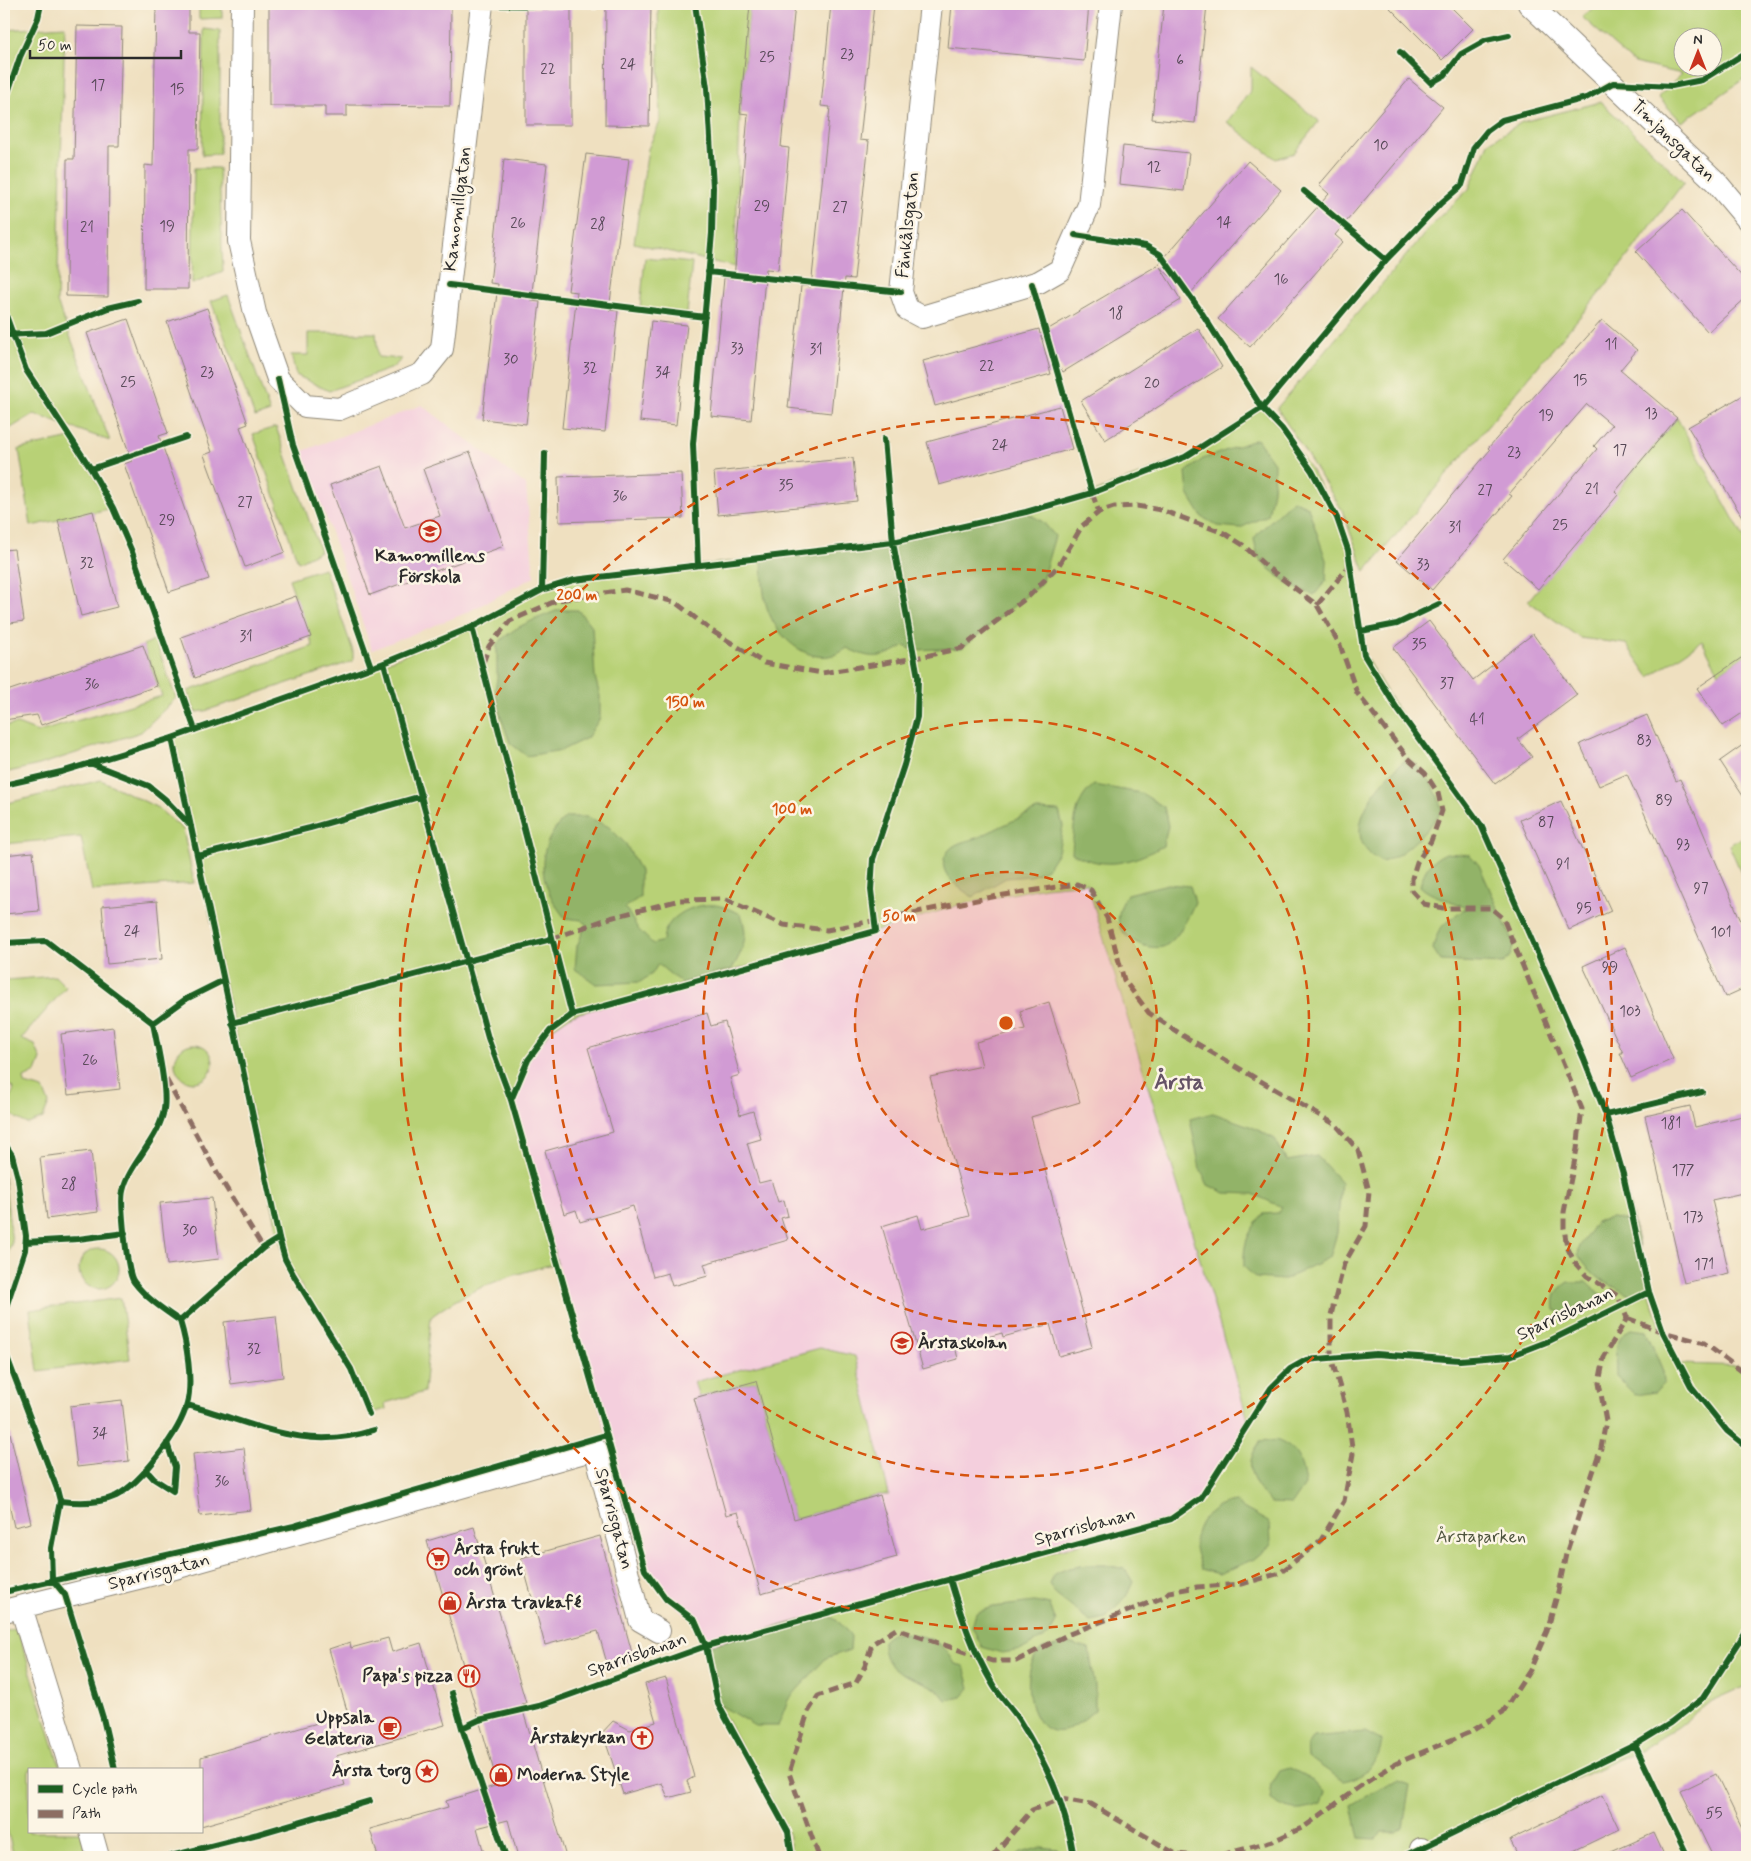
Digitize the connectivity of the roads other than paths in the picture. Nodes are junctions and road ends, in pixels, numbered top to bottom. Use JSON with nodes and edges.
{"nodes":[{"id":1,"x":242,"y":4,"type":"edge"},
{"id":2,"x":482,"y":4,"type":"edge"},
{"id":3,"x":931,"y":4,"type":"edge"},
{"id":4,"x":1111,"y":4,"type":"edge"},
{"id":5,"x":1529,"y":4,"type":"edge"},
{"id":6,"x":1744,"y":208,"type":"edge"},
{"id":7,"x":12,"y":1609,"type":"edge"},
{"id":8,"x":659,"y":1631,"type":"dead end"},
{"id":9,"x":70,"y":1768,"type":"edge"},
{"id":10,"x":91,"y":1834,"type":"edge"},
{"id":11,"x":98,"y":1857,"type":"edge"}],
"edges":[{"from":1,"to":2,"type":"street","name":"Kamomillgatan"},
{"from":3,"to":4,"type":"street","name":"Fänkålsgatan"},
{"from":5,"to":6,"type":"street","name":"Timjansgatan"},
{"from":7,"to":8,"type":"street","name":"Sparrisgatan"},
{"from":7,"to":9,"type":"street","name":"Sparrisgatan"},
{"from":10,"to":11,"type":"street"}]}
